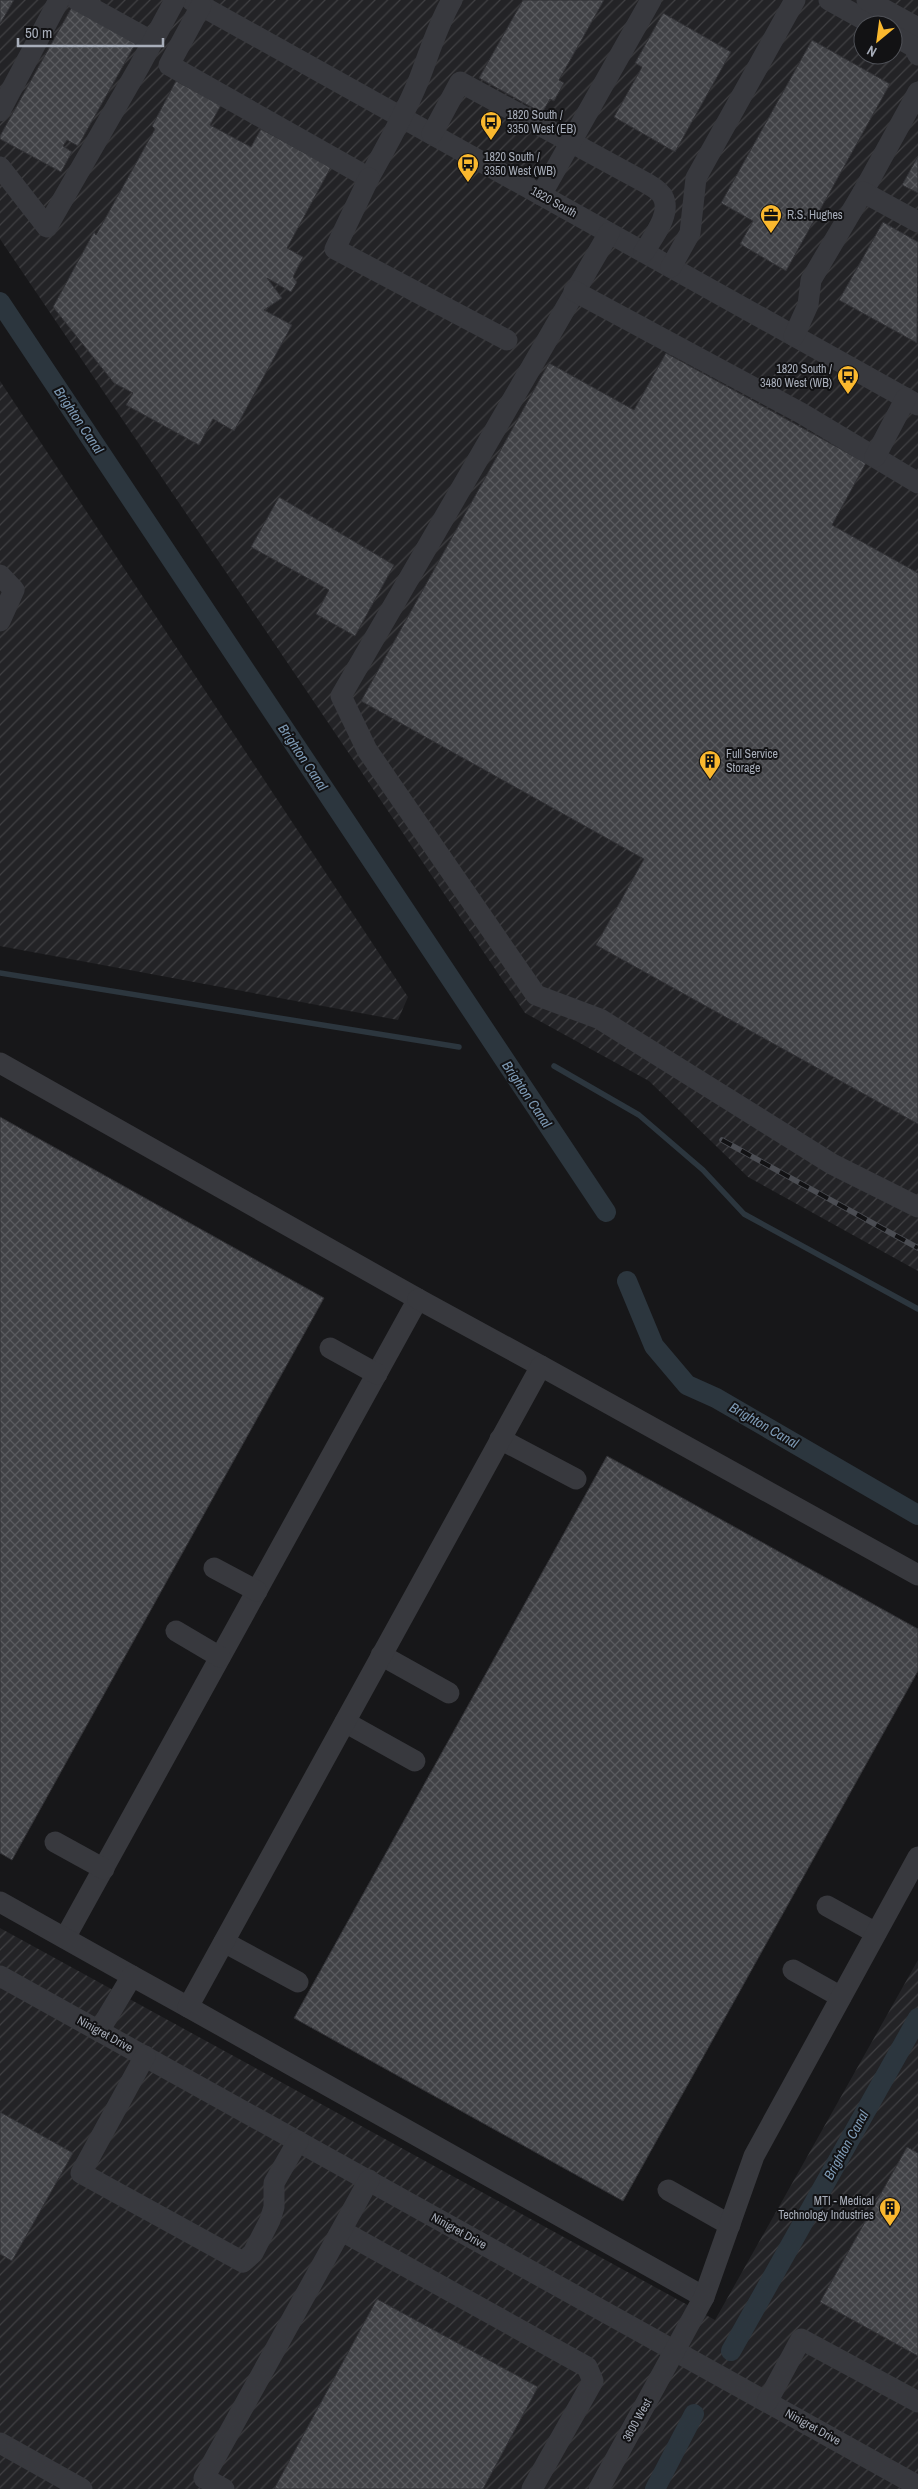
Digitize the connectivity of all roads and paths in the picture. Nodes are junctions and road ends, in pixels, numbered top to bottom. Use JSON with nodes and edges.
{"nodes":[{"id":1,"x":175,"y":0,"type":"edge"},
{"id":2,"x":452,"y":0,"type":"edge"},
{"id":3,"x":651,"y":0,"type":"edge"},
{"id":4,"x":795,"y":0,"type":"edge"},
{"id":5,"x":829,"y":0,"type":"edge"},
{"id":6,"x":867,"y":0,"type":"edge"},
{"id":7,"x":64,"y":1,"type":"edge"},
{"id":8,"x":196,"y":3,"type":"edge"},
{"id":9,"x":856,"y":15,"type":"edge"},
{"id":10,"x":918,"y":28,"type":"edge"},
{"id":11,"x":903,"y":41,"type":"edge"},
{"id":12,"x":153,"y":42,"type":"junction"},
{"id":13,"x":918,"y":55,"type":"edge"},
{"id":14,"x":918,"y":92,"type":"edge"},
{"id":15,"x":0,"y":111,"type":"edge"},
{"id":16,"x":402,"y":118,"type":"junction"},
{"id":17,"x":432,"y":134,"type":"junction"},
{"id":18,"x":570,"y":142,"type":"junction"},
{"id":19,"x":0,"y":167,"type":"edge"},
{"id":20,"x":369,"y":178,"type":"junction"},
{"id":21,"x":863,"y":192,"type":"junction"},
{"id":22,"x":541,"y":195,"type":"junction"},
{"id":23,"x":918,"y":222,"type":"edge"},
{"id":24,"x":609,"y":233,"type":"junction"},
{"id":25,"x":644,"y":252,"type":"junction"},
{"id":26,"x":670,"y":267,"type":"junction"},
{"id":27,"x":574,"y":291,"type":"junction"},
{"id":28,"x":794,"y":336,"type":"junction"},
{"id":29,"x":507,"y":340,"type":"dead end"},
{"id":30,"x":912,"y":402,"type":"edge"},
{"id":31,"x":875,"y":457,"type":"junction"},
{"id":32,"x":918,"y":483,"type":"edge"},
{"id":33,"x":0,"y":575,"type":"edge"},
{"id":34,"x":0,"y":621,"type":"edge"},
{"id":35,"x":0,"y":1063,"type":"edge"},
{"id":36,"x":918,"y":1207,"type":"edge"},
{"id":37,"x":418,"y":1299,"type":"junction"},
{"id":38,"x":330,"y":1348,"type":"dead end"},
{"id":39,"x":541,"y":1366,"type":"junction"},
{"id":40,"x":377,"y":1374,"type":"junction"},
{"id":41,"x":500,"y":1438,"type":"junction"},
{"id":42,"x":576,"y":1479,"type":"dead end"},
{"id":43,"x":214,"y":1568,"type":"dead end"},
{"id":44,"x":918,"y":1575,"type":"edge"},
{"id":45,"x":257,"y":1591,"type":"junction"},
{"id":46,"x":176,"y":1631,"type":"dead end"},
{"id":47,"x":381,"y":1655,"type":"junction"},
{"id":48,"x":220,"y":1657,"type":"junction"},
{"id":49,"x":449,"y":1693,"type":"dead end"},
{"id":50,"x":345,"y":1722,"type":"junction"},
{"id":51,"x":415,"y":1761,"type":"dead end"},
{"id":52,"x":55,"y":1842,"type":"dead end"},
{"id":53,"x":918,"y":1857,"type":"edge"},
{"id":54,"x":104,"y":1869,"type":"junction"},
{"id":55,"x":0,"y":1902,"type":"edge"},
{"id":56,"x":827,"y":1906,"type":"dead end"},
{"id":57,"x":876,"y":1933,"type":"junction"},
{"id":58,"x":65,"y":1938,"type":"junction"},
{"id":59,"x":224,"y":1942,"type":"junction"},
{"id":60,"x":793,"y":1970,"type":"dead end"},
{"id":61,"x":0,"y":1976,"type":"edge"},
{"id":62,"x":132,"y":1976,"type":"junction"},
{"id":63,"x":298,"y":1982,"type":"dead end"},
{"id":64,"x":841,"y":1997,"type":"junction"},
{"id":65,"x":188,"y":2007,"type":"junction"},
{"id":66,"x":99,"y":2031,"type":"junction"},
{"id":67,"x":145,"y":2056,"type":"junction"},
{"id":68,"x":298,"y":2141,"type":"junction"},
{"id":69,"x":369,"y":2180,"type":"junction"},
{"id":70,"x":668,"y":2190,"type":"dead end"},
{"id":71,"x":730,"y":2225,"type":"junction"},
{"id":72,"x":342,"y":2232,"type":"junction"},
{"id":73,"x":704,"y":2297,"type":"junction"},
{"id":74,"x":675,"y":2351,"type":"junction"},
{"id":75,"x":767,"y":2402,"type":"junction"},
{"id":76,"x":918,"y":2402,"type":"edge"},
{"id":77,"x":0,"y":2444,"type":"edge"},
{"id":78,"x":918,"y":2486,"type":"edge"},
{"id":79,"x":82,"y":2489,"type":"edge"},
{"id":80,"x":224,"y":2489,"type":"edge"},
{"id":81,"x":532,"y":2489,"type":"edge"},
{"id":82,"x":599,"y":2489,"type":"edge"}],
"edges":[{"from":1,"to":12,"type":"street"},
{"from":2,"to":16,"type":"street"},
{"from":3,"to":18,"type":"street"},
{"from":4,"to":26,"type":"street"},
{"from":5,"to":9,"type":"street"},
{"from":6,"to":10,"type":"street"},
{"from":7,"to":12,"type":"street"},
{"from":7,"to":15,"type":"street"},
{"from":8,"to":16,"type":"street","name":"1820 South"},
{"from":8,"to":20,"type":"street"},
{"from":11,"to":13,"type":"street"},
{"from":12,"to":19,"type":"street"},
{"from":14,"to":21,"type":"street"},
{"from":16,"to":17,"type":"street","name":"1820 South"},
{"from":16,"to":20,"type":"street"},
{"from":17,"to":18,"type":"street"},
{"from":17,"to":22,"type":"street","name":"1820 South"},
{"from":18,"to":22,"type":"street"},
{"from":18,"to":25,"type":"street"},
{"from":20,"to":29,"type":"street"},
{"from":21,"to":23,"type":"street"},
{"from":21,"to":28,"type":"street"},
{"from":22,"to":24,"type":"street","name":"1820 South"},
{"from":24,"to":25,"type":"street","name":"1820 South"},
{"from":24,"to":27,"type":"street"},
{"from":25,"to":26,"type":"street","name":"1820 South"},
{"from":26,"to":28,"type":"street","name":"1820 South"},
{"from":27,"to":31,"type":"street"},
{"from":27,"to":36,"type":"street"},
{"from":28,"to":30,"type":"street","name":"1820 South"},
{"from":30,"to":31,"type":"street"},
{"from":31,"to":32,"type":"street"},
{"from":33,"to":34,"type":"street"},
{"from":35,"to":37,"type":"street"},
{"from":37,"to":39,"type":"street"},
{"from":37,"to":40,"type":"street"},
{"from":38,"to":40,"type":"street"},
{"from":39,"to":41,"type":"street"},
{"from":39,"to":44,"type":"street"},
{"from":40,"to":45,"type":"street"},
{"from":41,"to":42,"type":"street"},
{"from":41,"to":47,"type":"street"},
{"from":43,"to":45,"type":"street"},
{"from":45,"to":48,"type":"street"},
{"from":46,"to":48,"type":"street"},
{"from":47,"to":49,"type":"street"},
{"from":47,"to":50,"type":"street"},
{"from":48,"to":54,"type":"street"},
{"from":50,"to":51,"type":"street"},
{"from":50,"to":59,"type":"street"},
{"from":52,"to":54,"type":"street"},
{"from":53,"to":57,"type":"street","name":"3600 West"},
{"from":54,"to":58,"type":"street"},
{"from":55,"to":58,"type":"street"},
{"from":56,"to":57,"type":"street"},
{"from":57,"to":64,"type":"street","name":"3600 West"},
{"from":58,"to":62,"type":"street"},
{"from":59,"to":63,"type":"street"},
{"from":59,"to":65,"type":"street"},
{"from":60,"to":64,"type":"street"},
{"from":61,"to":66,"type":"street","name":"Ninigret Drive"},
{"from":62,"to":65,"type":"street"},
{"from":62,"to":66,"type":"street"},
{"from":64,"to":71,"type":"street","name":"3600 West"},
{"from":65,"to":73,"type":"street"},
{"from":66,"to":67,"type":"street","name":"Ninigret Drive"},
{"from":67,"to":68,"type":"street","name":"Ninigret Drive"},
{"from":67,"to":68,"type":"street"},
{"from":68,"to":69,"type":"street","name":"Ninigret Drive"},
{"from":69,"to":72,"type":"street"},
{"from":69,"to":74,"type":"street","name":"Ninigret Drive"},
{"from":70,"to":71,"type":"street"},
{"from":71,"to":73,"type":"street","name":"3600 West"},
{"from":72,"to":80,"type":"street"},
{"from":72,"to":81,"type":"street"},
{"from":73,"to":74,"type":"street","name":"3600 West"},
{"from":74,"to":75,"type":"street","name":"Ninigret Drive"},
{"from":74,"to":82,"type":"street","name":"3600 West"},
{"from":75,"to":76,"type":"street"},
{"from":75,"to":78,"type":"street","name":"Ninigret Drive"},
{"from":77,"to":79,"type":"street"}]}
